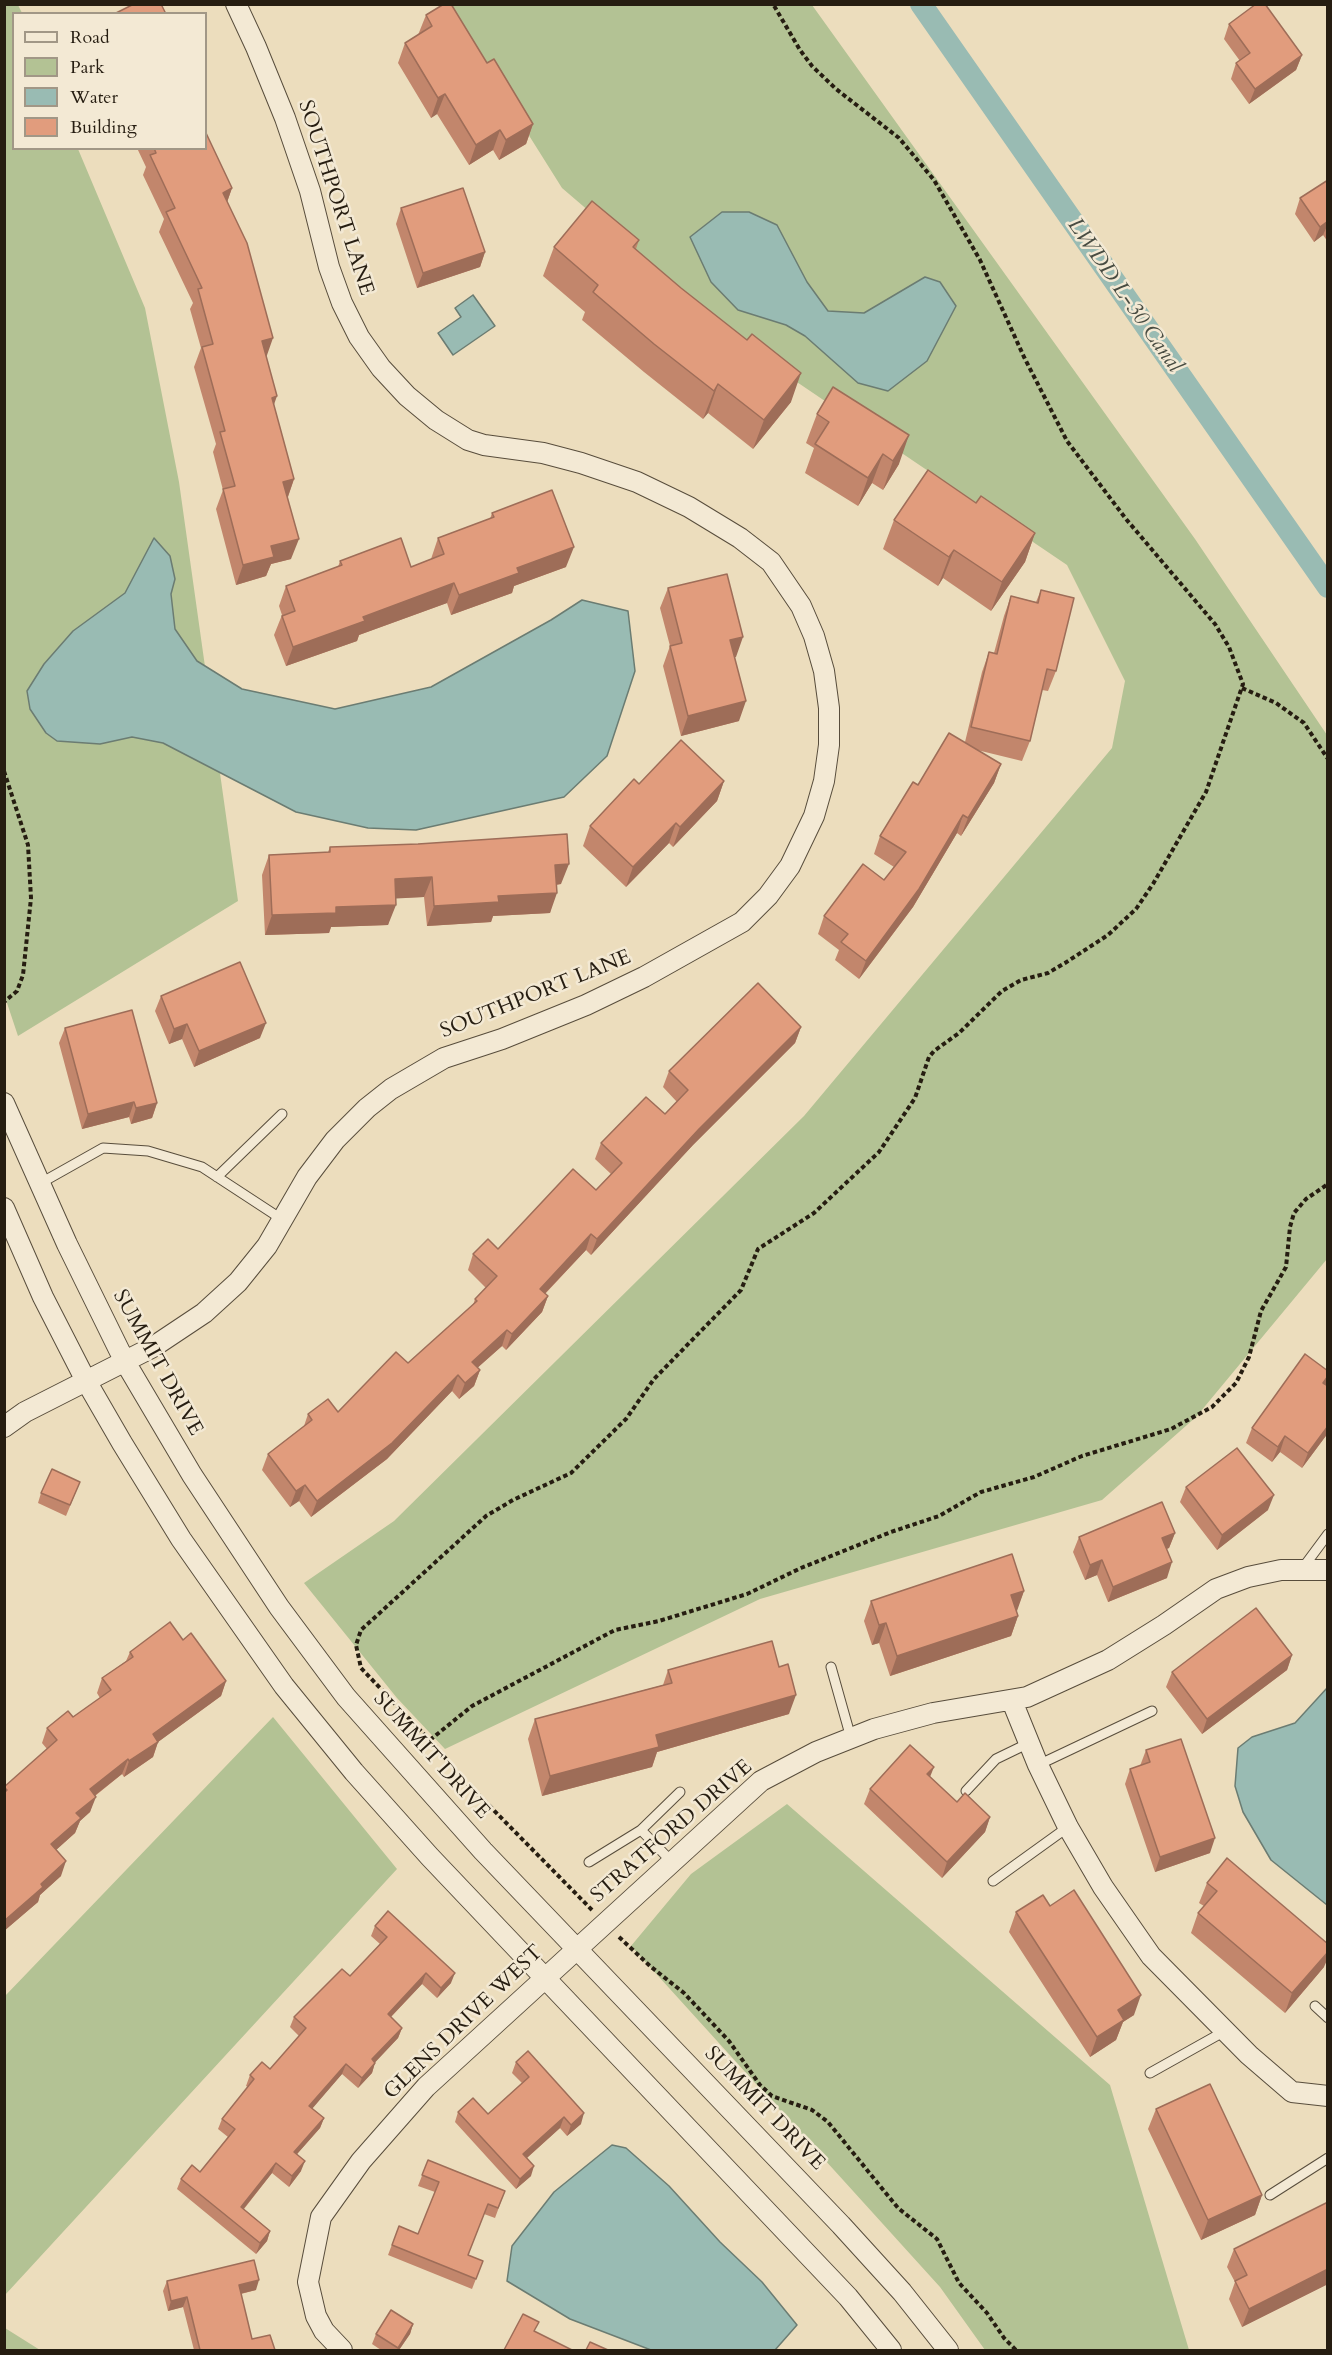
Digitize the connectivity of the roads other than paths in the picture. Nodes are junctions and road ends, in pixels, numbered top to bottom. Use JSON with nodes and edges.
{"nodes":[{"id":1,"x":236,"y":4,"type":"edge"},
{"id":2,"x":4,"y":1103,"type":"edge"},
{"id":3,"x":282,"y":1114,"type":"dead end"},
{"id":4,"x":217,"y":1177,"type":"junction"},
{"id":5,"x":39,"y":1184,"type":"junction"},
{"id":6,"x":4,"y":1208,"type":"edge"},
{"id":7,"x":284,"y":1220,"type":"junction"},
{"id":8,"x":124,"y":1360,"type":"junction"},
{"id":9,"x":85,"y":1380,"type":"junction"},
{"id":10,"x":7,"y":1421,"type":"edge"},
{"id":11,"x":1328,"y":1534,"type":"edge"},
{"id":12,"x":1302,"y":1569,"type":"junction"},
{"id":13,"x":1328,"y":1570,"type":"edge"},
{"id":14,"x":831,"y":1667,"type":"dead end"},
{"id":15,"x":1012,"y":1701,"type":"junction"},
{"id":16,"x":1152,"y":1711,"type":"dead end"},
{"id":17,"x":851,"y":1738,"type":"junction"},
{"id":18,"x":1029,"y":1743,"type":"junction"},
{"id":19,"x":1038,"y":1765,"type":"junction"},
{"id":20,"x":966,"y":1791,"type":"edge"},
{"id":21,"x":680,"y":1792,"type":"dead end"},
{"id":22,"x":1068,"y":1827,"type":"junction"},
{"id":23,"x":641,"y":1830,"type":"junction"},
{"id":24,"x":589,"y":1862,"type":"dead end"},
{"id":25,"x":672,"y":1862,"type":"junction"},
{"id":26,"x":993,"y":1881,"type":"dead end"},
{"id":27,"x":576,"y":1949,"type":"junction"},
{"id":28,"x":545,"y":1978,"type":"junction"},
{"id":29,"x":1314,"y":2006,"type":"dead end"},
{"id":30,"x":1328,"y":2018,"type":"edge"},
{"id":31,"x":1225,"y":2031,"type":"junction"},
{"id":32,"x":1150,"y":2073,"type":"dead end"},
{"id":33,"x":1328,"y":2096,"type":"edge"},
{"id":34,"x":1328,"y":2158,"type":"edge"},
{"id":35,"x":1270,"y":2195,"type":"dead end"},
{"id":36,"x":342,"y":2350,"type":"edge"},
{"id":37,"x":891,"y":2350,"type":"edge"},
{"id":38,"x":948,"y":2350,"type":"edge"}],
"edges":[{"from":1,"to":7,"type":"street","name":"SOUTHPORT LANE"},
{"from":2,"to":5,"type":"street","name":"SUMMIT DRIVE"},
{"from":3,"to":4,"type":"lane"},
{"from":4,"to":5,"type":"lane"},
{"from":4,"to":7,"type":"lane"},
{"from":5,"to":8,"type":"street","name":"SUMMIT DRIVE"},
{"from":6,"to":9,"type":"street"},
{"from":7,"to":8,"type":"street","name":"SOUTHPORT LANE"},
{"from":8,"to":9,"type":"street","name":"SOUTHPORT LANE"},
{"from":8,"to":27,"type":"street","name":"SUMMIT DRIVE"},
{"from":9,"to":10,"type":"street","name":"SOUTHPORT LANE"},
{"from":9,"to":28,"type":"street"},
{"from":11,"to":12,"type":"lane"},
{"from":12,"to":13,"type":"street","name":"STRATFORD DRIVE"},
{"from":12,"to":15,"type":"street","name":"STRATFORD DRIVE"},
{"from":14,"to":17,"type":"lane"},
{"from":15,"to":17,"type":"street","name":"STRATFORD DRIVE"},
{"from":15,"to":18,"type":"street"},
{"from":16,"to":19,"type":"lane"},
{"from":17,"to":25,"type":"street","name":"STRATFORD DRIVE"},
{"from":18,"to":19,"type":"street"},
{"from":18,"to":20,"type":"lane"},
{"from":19,"to":22,"type":"street"},
{"from":21,"to":23,"type":"lane"},
{"from":22,"to":26,"type":"lane"},
{"from":22,"to":31,"type":"street"},
{"from":23,"to":24,"type":"lane"},
{"from":23,"to":25,"type":"lane"},
{"from":25,"to":27,"type":"street","name":"STRATFORD DRIVE"},
{"from":27,"to":28,"type":"street","name":"GLENS DRIVE WEST"},
{"from":27,"to":38,"type":"street","name":"SUMMIT DRIVE"},
{"from":28,"to":36,"type":"street","name":"GLENS DRIVE WEST"},
{"from":28,"to":37,"type":"street"},
{"from":29,"to":30,"type":"lane"},
{"from":31,"to":32,"type":"lane"},
{"from":31,"to":33,"type":"street"},
{"from":34,"to":35,"type":"lane"}]}
